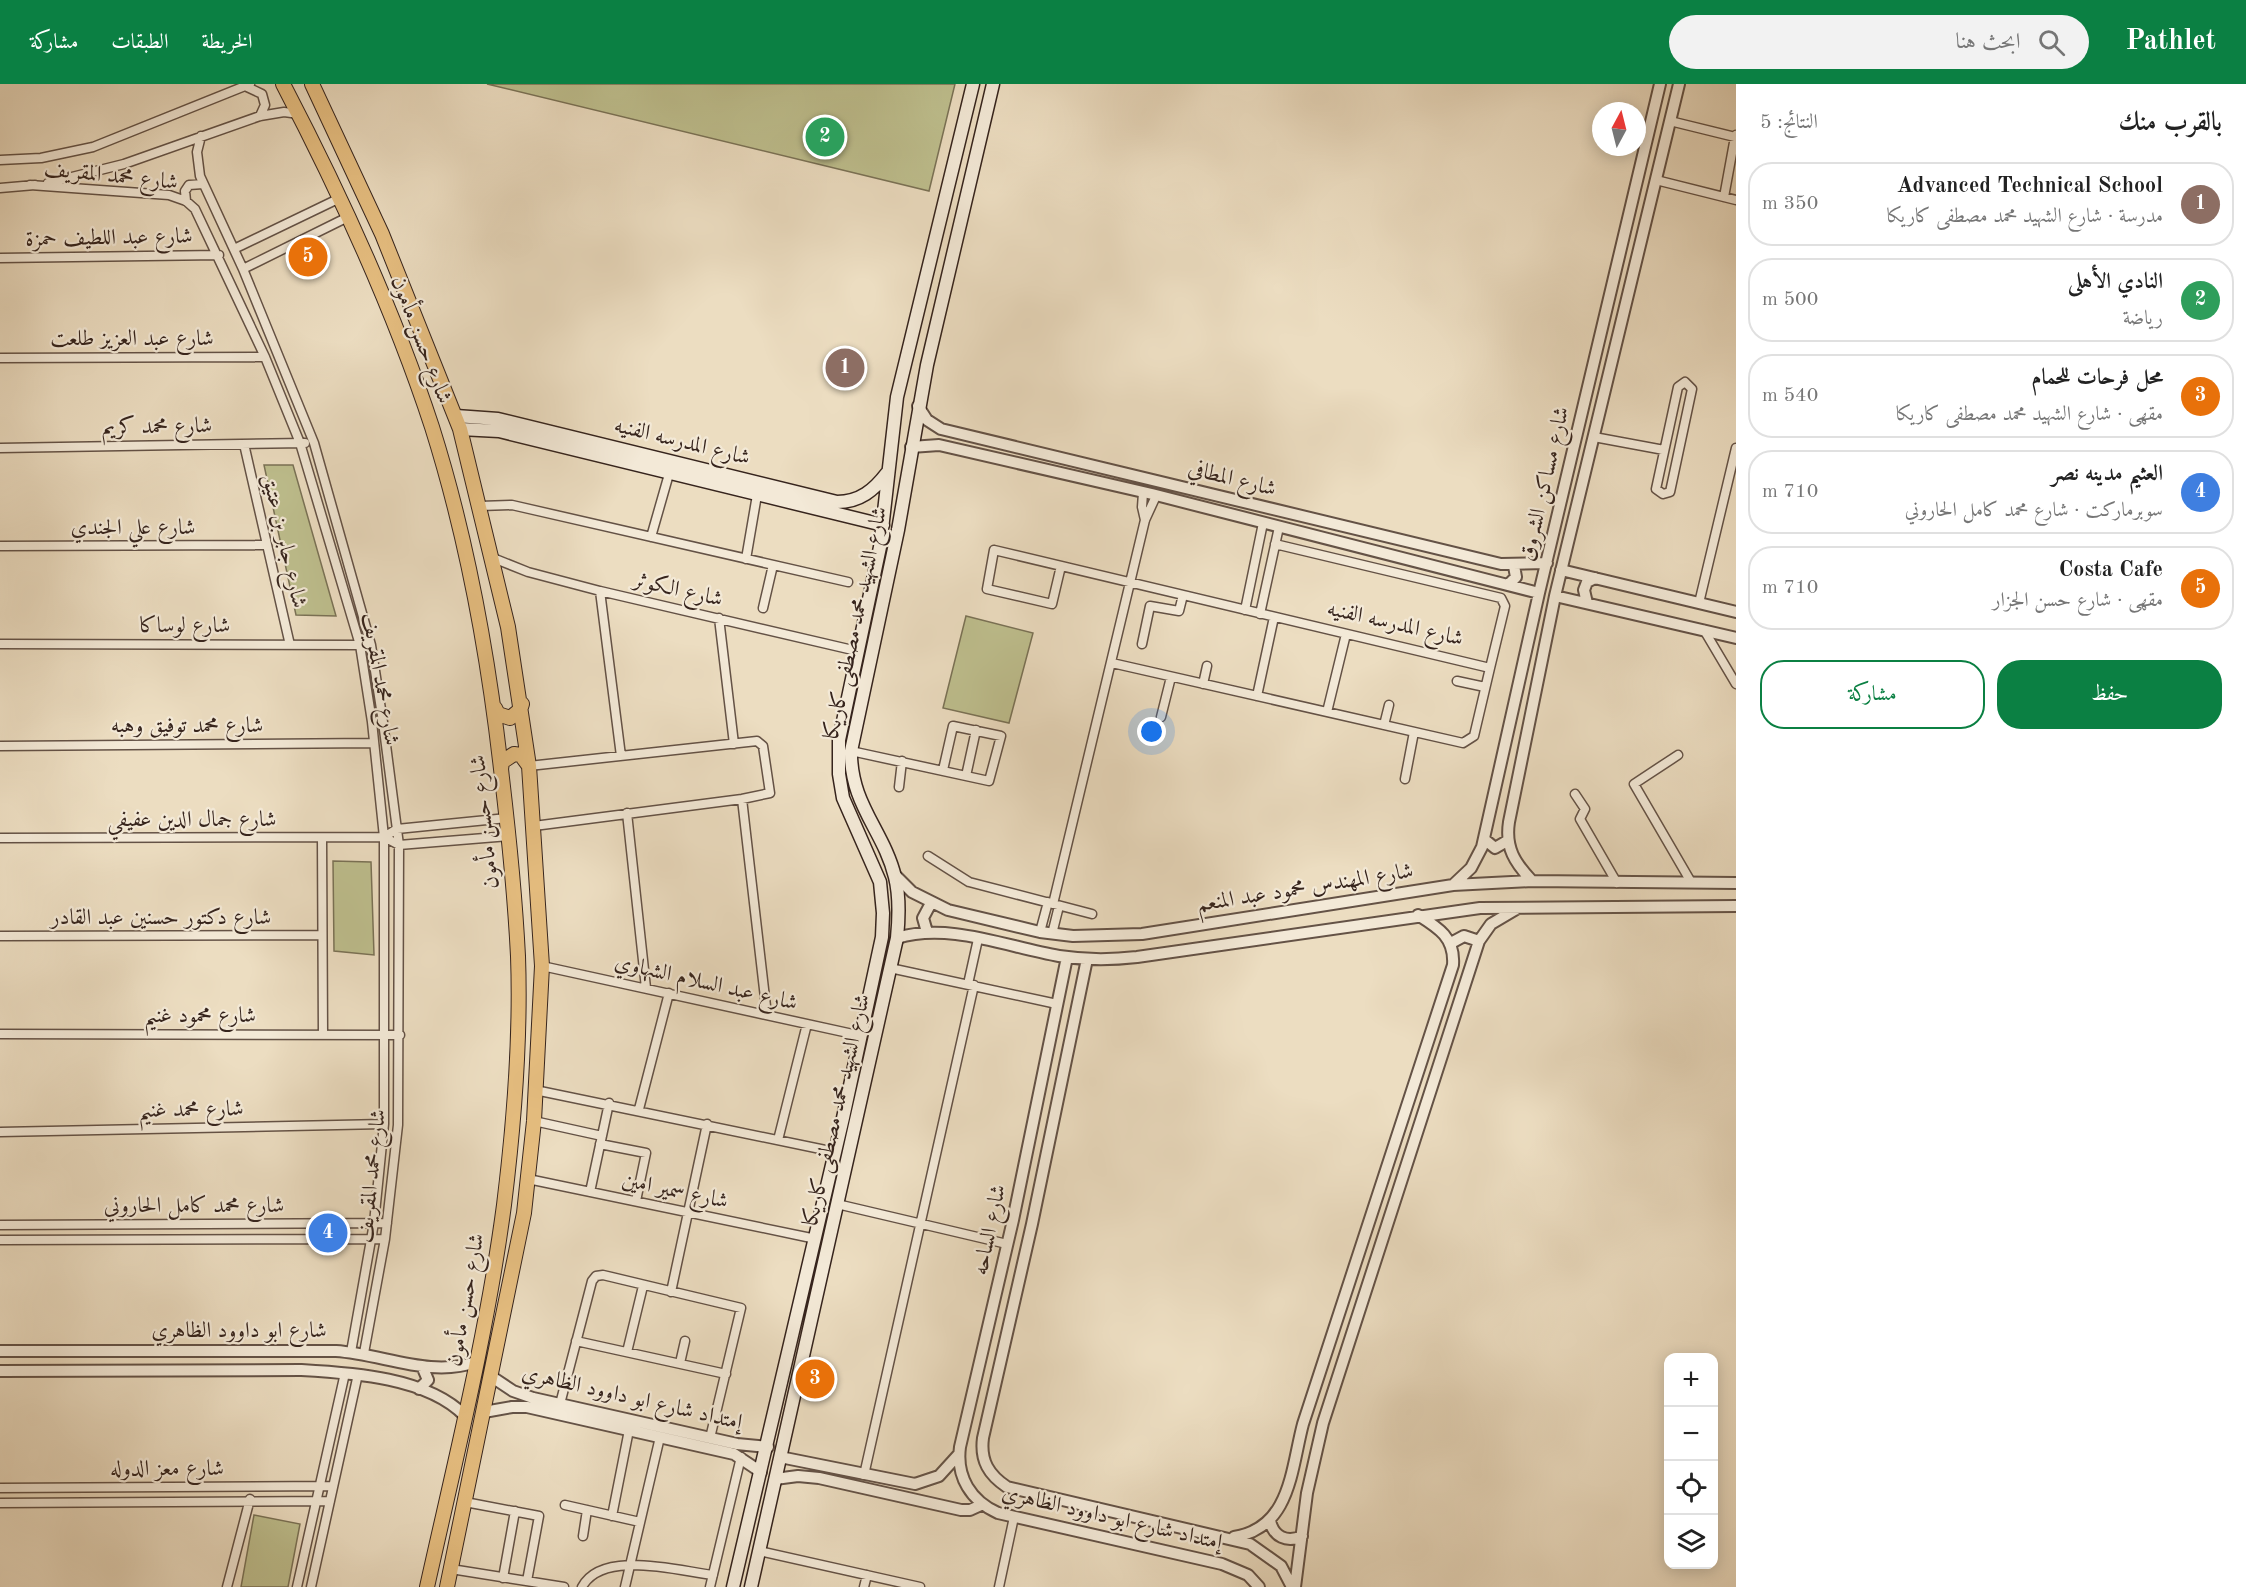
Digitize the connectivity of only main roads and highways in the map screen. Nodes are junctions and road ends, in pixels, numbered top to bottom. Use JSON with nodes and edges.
{"nodes":[{"id":1,"x":283,"y":84,"type":"edge"},
{"id":2,"x":312,"y":84,"type":"edge"},
{"id":3,"x":973,"y":84,"type":"edge"},
{"id":4,"x":993,"y":84,"type":"edge"},
{"id":5,"x":458,"y":422,"type":"junction"},
{"id":6,"x":888,"y":472,"type":"junction"},
{"id":7,"x":859,"y":498,"type":"junction"},
{"id":8,"x":856,"y":519,"type":"junction"},
{"id":9,"x":883,"y":525,"type":"junction"},
{"id":10,"x":522,"y":704,"type":"junction"},
{"id":11,"x":495,"y":708,"type":"junction"},
{"id":12,"x":530,"y":766,"type":"junction"},
{"id":13,"x":501,"y":769,"type":"junction"},
{"id":14,"x":427,"y":1587,"type":"edge"},
{"id":15,"x":447,"y":1587,"type":"edge"},
{"id":16,"x":733,"y":1587,"type":"edge"},
{"id":17,"x":751,"y":1587,"type":"edge"}],
"edges":[{"from":1,"to":11,"type":"main road","name":"شارع حسن مأمون"},
{"from":2,"to":5,"type":"main road","name":"شارع حسن مأمون"},
{"from":3,"to":6,"type":"main road","name":"شارع الشهيد محمد مصطفى كاريكا"},
{"from":4,"to":17,"type":"main road","name":"شارع الشهيد محمد مصطفى كاريكا"},
{"from":5,"to":7,"type":"main road","name":"شارع المدرسه الفنيه"},
{"from":5,"to":8,"type":"main road","name":"شارع المدرسه الفنيه"},
{"from":5,"to":10,"type":"main road","name":"شارع حسن مأمون"},
{"from":6,"to":7,"type":"main road"},
{"from":6,"to":9,"type":"main road","name":"شارع الشهيد محمد مصطفى كاريكا"},
{"from":7,"to":8,"type":"main road"},
{"from":8,"to":9,"type":"main road","name":"شارع المدرسه الفنيه"},
{"from":9,"to":16,"type":"main road","name":"شارع الشهيد محمد مصطفى كاريكا"},
{"from":10,"to":11,"type":"main road"},
{"from":10,"to":12,"type":"main road","name":"شارع حسن مأمون"},
{"from":11,"to":13,"type":"main road","name":"شارع حسن مأمون"},
{"from":12,"to":13,"type":"main road"},
{"from":12,"to":15,"type":"main road","name":"شارع حسن مأمون"},
{"from":13,"to":14,"type":"main road","name":"شارع حسن مأمون"}]}
